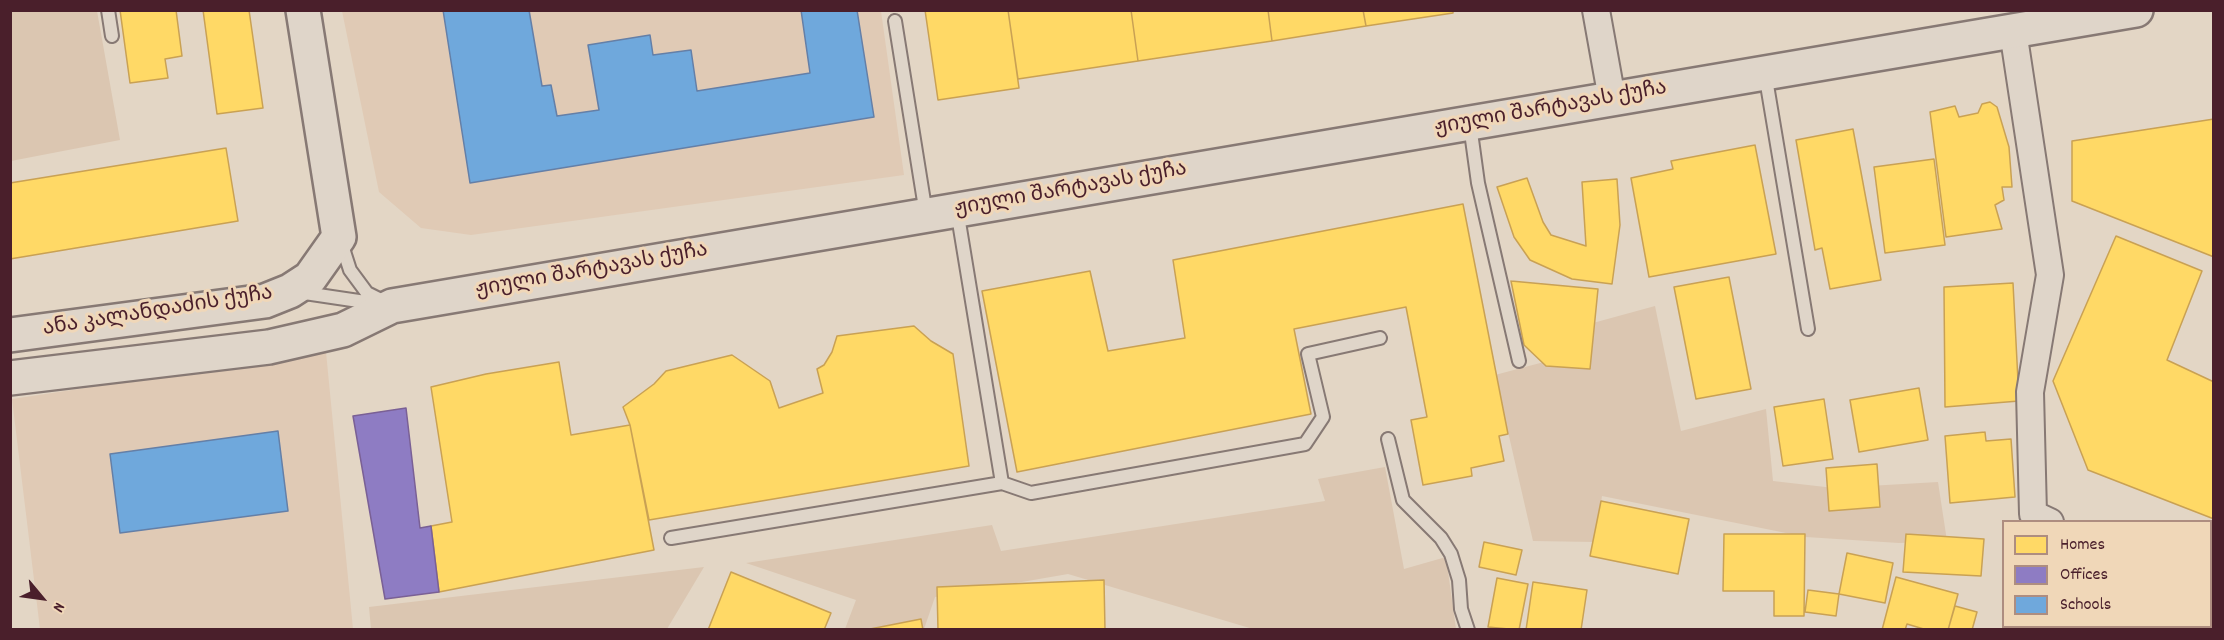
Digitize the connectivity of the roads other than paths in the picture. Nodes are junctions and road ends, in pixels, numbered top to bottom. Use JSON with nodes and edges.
{"nodes":[{"id":1,"x":108,"y":10,"type":"edge"},
{"id":2,"x":303,"y":10,"type":"edge"},
{"id":3,"x":1596,"y":10,"type":"edge"},
{"id":4,"x":2136,"y":10,"type":"edge"},
{"id":5,"x":895,"y":21,"type":"dead end"},
{"id":6,"x":2013,"y":31,"type":"junction"},
{"id":7,"x":112,"y":36,"type":"dead end"},
{"id":8,"x":1765,"y":73,"type":"junction"},
{"id":9,"x":1612,"y":99,"type":"junction"},
{"id":10,"x":1469,"y":124,"type":"junction"},
{"id":11,"x":941,"y":213,"type":"junction"},
{"id":12,"x":339,"y":237,"type":"junction"},
{"id":13,"x":290,"y":291,"type":"junction"},
{"id":14,"x":392,"y":306,"type":"junction"},
{"id":15,"x":1808,"y":329,"type":"dead end"},
{"id":16,"x":10,"y":335,"type":"edge"},
{"id":17,"x":1380,"y":338,"type":"dead end"},
{"id":18,"x":1519,"y":361,"type":"dead end"},
{"id":19,"x":10,"y":378,"type":"edge"},
{"id":20,"x":1388,"y":439,"type":"dead end"},
{"id":21,"x":1002,"y":483,"type":"junction"},
{"id":22,"x":2046,"y":520,"type":"edge"},
{"id":23,"x":671,"y":538,"type":"dead end"},
{"id":24,"x":1468,"y":630,"type":"edge"}],
"edges":[{"from":1,"to":7,"type":"lane"},
{"from":2,"to":12,"type":"main road"},
{"from":3,"to":9,"type":"street"},
{"from":4,"to":6,"type":"main road","name":"ჟიული შარტავას ქუჩა"},
{"from":5,"to":11,"type":"lane"},
{"from":6,"to":8,"type":"main road","name":"ჟიული შარტავას ქუჩა"},
{"from":6,"to":22,"type":"street"},
{"from":8,"to":9,"type":"main road","name":"ჟიული შარტავას ქუჩა"},
{"from":8,"to":15,"type":"lane"},
{"from":9,"to":10,"type":"main road","name":"ჟიული შარტავას ქუჩა"},
{"from":10,"to":11,"type":"main road","name":"ჟიული შარტავას ქუჩა"},
{"from":10,"to":18,"type":"lane"},
{"from":11,"to":14,"type":"main road","name":"ჟიული შარტავას ქუჩა"},
{"from":11,"to":21,"type":"lane"},
{"from":12,"to":13,"type":"main road","name":"ანა კალანდაძის ქუჩა"},
{"from":12,"to":14,"type":"lane"},
{"from":13,"to":14,"type":"lane"},
{"from":13,"to":16,"type":"main road","name":"ანა კალანდაძის ქუჩა"},
{"from":14,"to":19,"type":"main road","name":"ჟიული შარტავას ქუჩა"},
{"from":17,"to":21,"type":"lane"},
{"from":20,"to":24,"type":"lane"},
{"from":21,"to":23,"type":"lane"}]}
